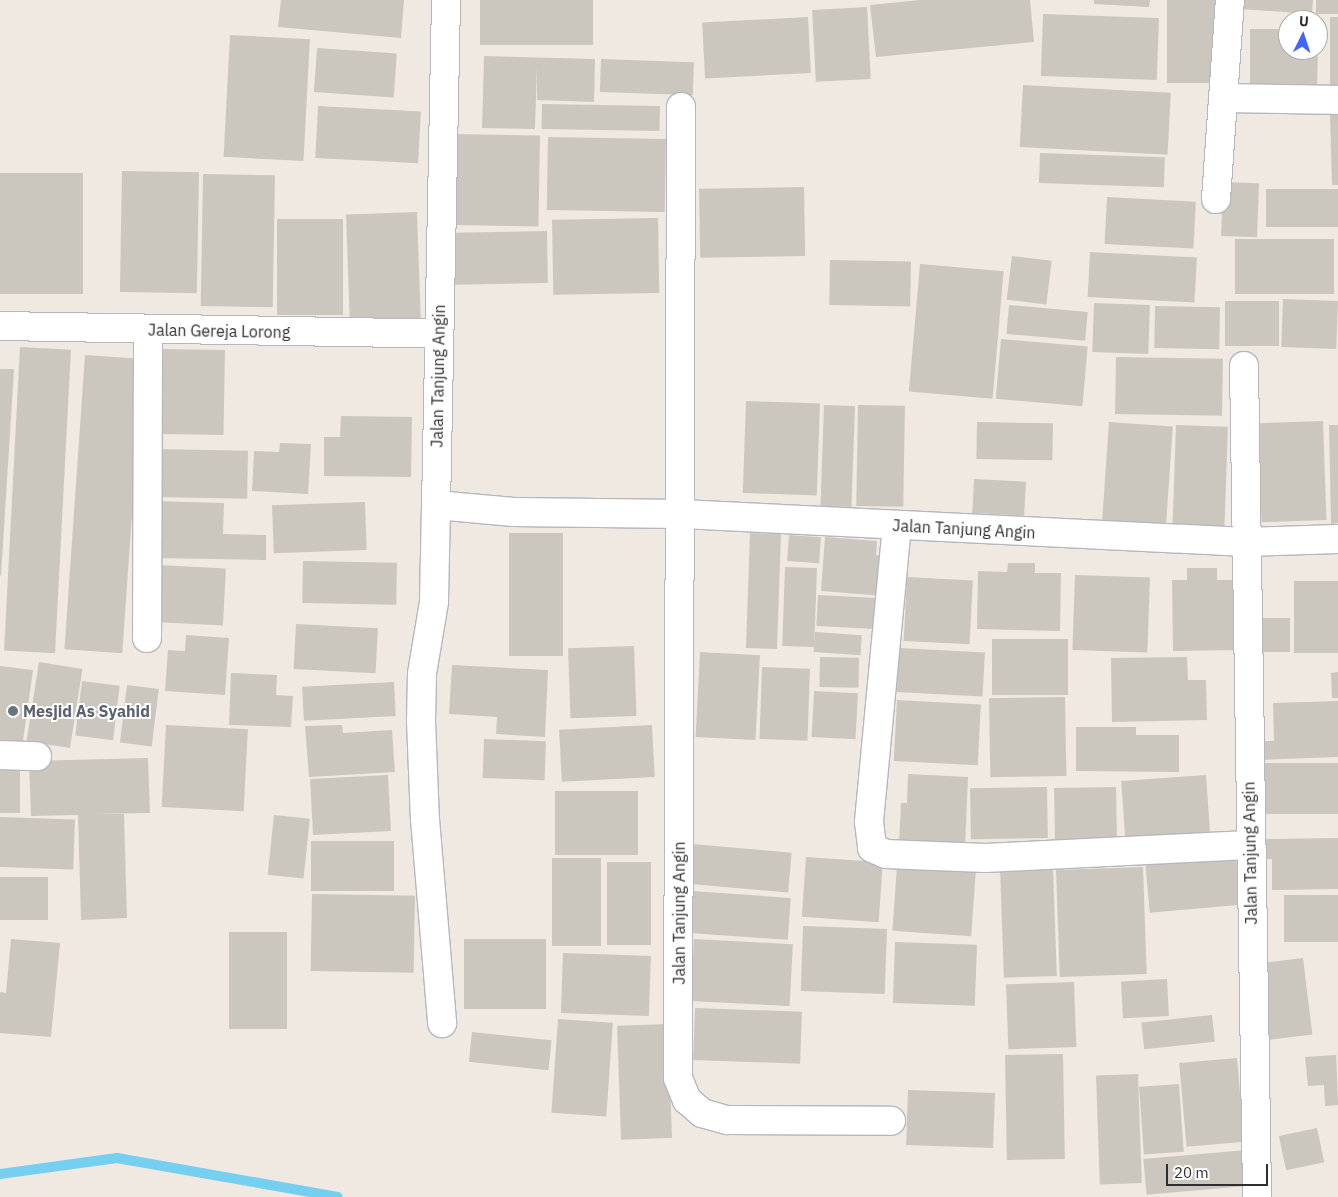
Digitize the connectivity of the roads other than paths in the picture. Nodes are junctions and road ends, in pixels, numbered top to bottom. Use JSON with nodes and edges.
{"nodes":[{"id":1,"x":446,"y":0,"type":"edge"},
{"id":2,"x":1230,"y":0,"type":"edge"},
{"id":3,"x":1223,"y":98,"type":"junction"},
{"id":4,"x":1338,"y":100,"type":"edge"},
{"id":5,"x":681,"y":106,"type":"dead end"},
{"id":6,"x":1216,"y":199,"type":"dead end"},
{"id":7,"x":0,"y":326,"type":"edge"},
{"id":8,"x":148,"y":330,"type":"junction"},
{"id":9,"x":438,"y":334,"type":"junction"},
{"id":10,"x":1244,"y":366,"type":"dead end"},
{"id":11,"x":436,"y":505,"type":"junction"},
{"id":12,"x":682,"y":514,"type":"junction"},
{"id":13,"x":898,"y":525,"type":"junction"},
{"id":14,"x":1338,"y":538,"type":"edge"},
{"id":15,"x":1246,"y":542,"type":"junction"},
{"id":16,"x":147,"y":638,"type":"dead end"},
{"id":17,"x":0,"y":755,"type":"edge"},
{"id":18,"x":37,"y":756,"type":"dead end"},
{"id":19,"x":1249,"y":845,"type":"junction"},
{"id":20,"x":442,"y":1023,"type":"dead end"},
{"id":21,"x":892,"y":1121,"type":"dead end"},
{"id":22,"x":1257,"y":1197,"type":"edge"}],
"edges":[{"from":1,"to":9,"type":"street","name":"Jalan Tanjung Angin"},
{"from":2,"to":3,"type":"street"},
{"from":3,"to":4,"type":"street"},
{"from":3,"to":6,"type":"street"},
{"from":5,"to":12,"type":"street","name":"Jalan Tanjung Angin"},
{"from":7,"to":8,"type":"street","name":"Jalan Gereja Lorong"},
{"from":8,"to":9,"type":"street","name":"Jalan Gereja Lorong"},
{"from":8,"to":16,"type":"street"},
{"from":9,"to":11,"type":"street","name":"Jalan Tanjung Angin"},
{"from":10,"to":15,"type":"street","name":"Jalan Tanjung Angin"},
{"from":11,"to":12,"type":"street","name":"Jalan Tanjung Angin"},
{"from":11,"to":20,"type":"street"},
{"from":12,"to":13,"type":"street","name":"Jalan Tanjung Angin"},
{"from":12,"to":21,"type":"street","name":"Jalan Tanjung Angin"},
{"from":13,"to":15,"type":"street","name":"Jalan Tanjung Angin"},
{"from":13,"to":19,"type":"street"},
{"from":14,"to":15,"type":"street","name":"Jalan Tanjung Angin"},
{"from":15,"to":19,"type":"street","name":"Jalan Tanjung Angin"},
{"from":17,"to":18,"type":"street"},
{"from":19,"to":22,"type":"street","name":"Jalan Tanjung Angin"}]}
